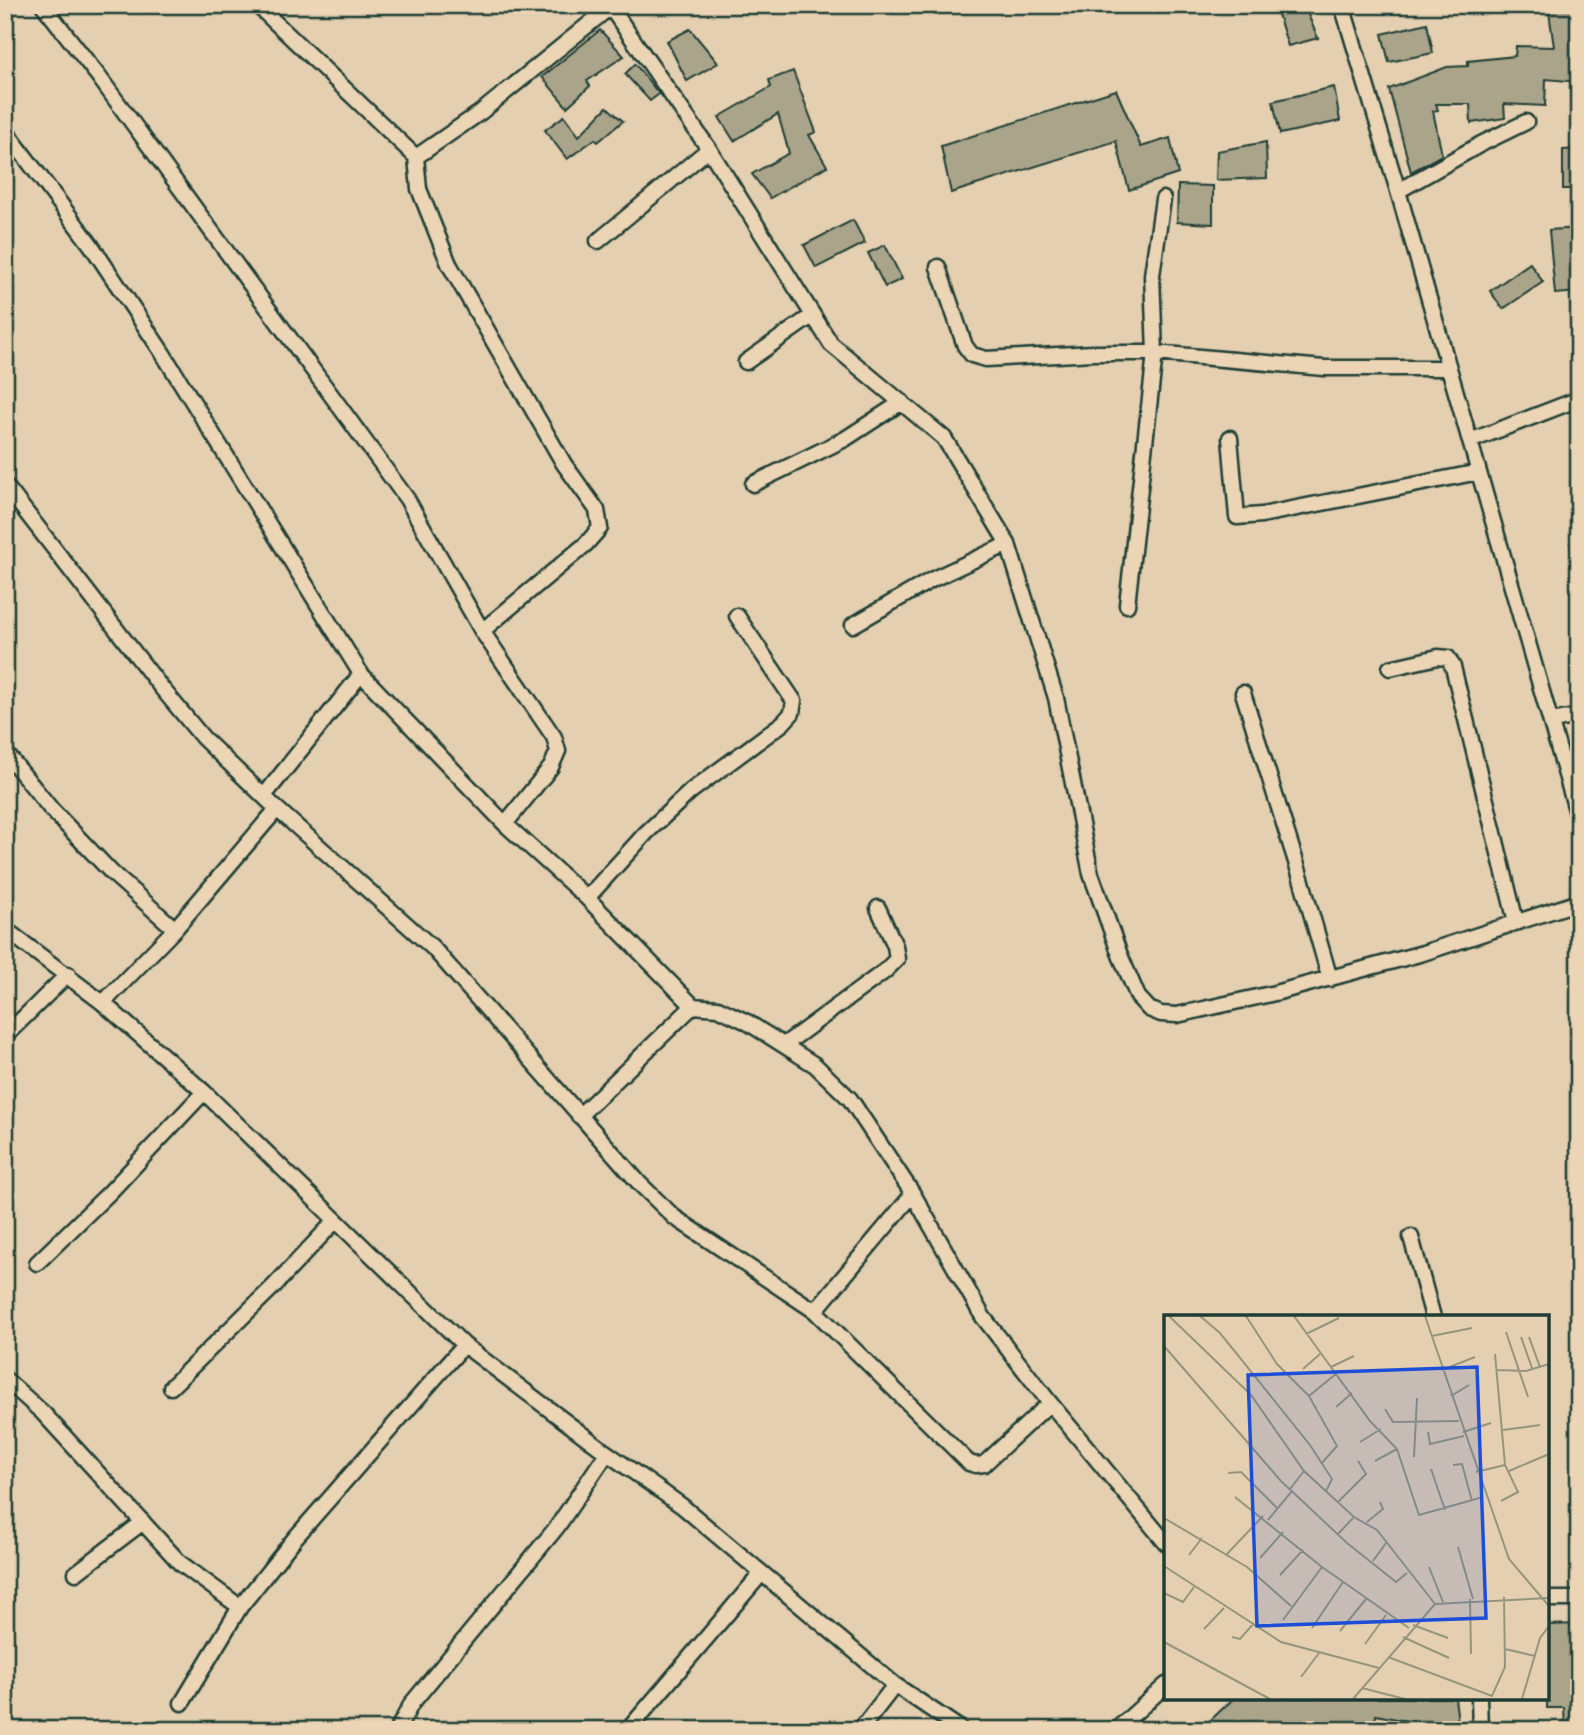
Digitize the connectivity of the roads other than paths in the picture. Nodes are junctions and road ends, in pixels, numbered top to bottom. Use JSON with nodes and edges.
{"nodes":[{"id":1,"x":43,"y":5,"type":"edge"},
{"id":2,"x":257,"y":5,"type":"edge"},
{"id":3,"x":610,"y":6,"type":"edge"},
{"id":4,"x":1344,"y":6,"type":"edge"},
{"id":5,"x":1526,"y":122,"type":"dead end"},
{"id":6,"x":5,"y":130,"type":"edge"},
{"id":7,"x":709,"y":149,"type":"junction"},
{"id":8,"x":416,"y":157,"type":"junction"},
{"id":9,"x":1398,"y":191,"type":"junction"},
{"id":10,"x":1163,"y":199,"type":"dead end"},
{"id":11,"x":598,"y":241,"type":"dead end"},
{"id":12,"x":938,"y":267,"type":"dead end"},
{"id":13,"x":813,"y":315,"type":"junction"},
{"id":14,"x":1155,"y":354,"type":"junction"},
{"id":15,"x":746,"y":362,"type":"dead end"},
{"id":16,"x":1448,"y":368,"type":"junction"},
{"id":17,"x":1579,"y":399,"type":"edge"},
{"id":18,"x":902,"y":402,"type":"junction"},
{"id":19,"x":1230,"y":438,"type":"dead end"},
{"id":20,"x":1470,"y":440,"type":"junction"},
{"id":21,"x":1479,"y":472,"type":"junction"},
{"id":22,"x":753,"y":484,"type":"dead end"},
{"id":23,"x":5,"y":485,"type":"edge"},
{"id":24,"x":1008,"y":544,"type":"junction"},
{"id":25,"x":1126,"y":605,"type":"dead end"},
{"id":26,"x":737,"y":616,"type":"dead end"},
{"id":27,"x":853,"y":625,"type":"dead end"},
{"id":28,"x":482,"y":631,"type":"junction"},
{"id":29,"x":1390,"y":668,"type":"dead end"},
{"id":30,"x":361,"y":674,"type":"junction"},
{"id":31,"x":1243,"y":694,"type":"dead end"},
{"id":32,"x":1579,"y":716,"type":"edge"},
{"id":33,"x":1552,"y":721,"type":"junction"},
{"id":34,"x":5,"y":752,"type":"edge"},
{"id":35,"x":264,"y":796,"type":"junction"},
{"id":36,"x":277,"y":809,"type":"junction"},
{"id":37,"x":1579,"y":820,"type":"edge"},
{"id":38,"x":505,"y":824,"type":"junction"},
{"id":39,"x":587,"y":898,"type":"junction"},
{"id":40,"x":1579,"y":902,"type":"edge"},
{"id":41,"x":878,"y":908,"type":"dead end"},
{"id":42,"x":1516,"y":922,"type":"junction"},
{"id":43,"x":5,"y":929,"type":"edge"},
{"id":44,"x":175,"y":929,"type":"junction"},
{"id":45,"x":68,"y":974,"type":"junction"},
{"id":46,"x":1330,"y":979,"type":"junction"},
{"id":47,"x":103,"y":1003,"type":"junction"},
{"id":48,"x":693,"y":1006,"type":"junction"},
{"id":49,"x":5,"y":1035,"type":"edge"},
{"id":50,"x":784,"y":1045,"type":"junction"},
{"id":51,"x":204,"y":1093,"type":"junction"},
{"id":52,"x":579,"y":1116,"type":"junction"},
{"id":53,"x":913,"y":1194,"type":"junction"},
{"id":54,"x":336,"y":1220,"type":"junction"},
{"id":55,"x":1411,"y":1237,"type":"dead end"},
{"id":56,"x":37,"y":1263,"type":"dead end"},
{"id":57,"x":815,"y":1311,"type":"junction"},
{"id":58,"x":1432,"y":1315,"type":"edge"},
{"id":59,"x":464,"y":1345,"type":"junction"},
{"id":60,"x":5,"y":1379,"type":"edge"},
{"id":61,"x":171,"y":1387,"type":"dead end"},
{"id":62,"x":1050,"y":1403,"type":"junction"},
{"id":63,"x":607,"y":1453,"type":"junction"},
{"id":64,"x":143,"y":1522,"type":"junction"},
{"id":65,"x":1164,"y":1541,"type":"edge"},
{"id":66,"x":76,"y":1573,"type":"dead end"},
{"id":67,"x":761,"y":1574,"type":"junction"},
{"id":68,"x":1549,"y":1599,"type":"edge"},
{"id":69,"x":1579,"y":1599,"type":"edge"},
{"id":70,"x":240,"y":1607,"type":"junction"},
{"id":71,"x":895,"y":1685,"type":"junction"},
{"id":72,"x":1164,"y":1687,"type":"edge"},
{"id":73,"x":1479,"y":1700,"type":"edge"},
{"id":74,"x":182,"y":1703,"type":"dead end"},
{"id":75,"x":397,"y":1730,"type":"edge"},
{"id":76,"x":628,"y":1730,"type":"edge"},
{"id":77,"x":860,"y":1730,"type":"edge"},
{"id":78,"x":962,"y":1730,"type":"edge"},
{"id":79,"x":1116,"y":1730,"type":"edge"},
{"id":80,"x":1480,"y":1730,"type":"edge"}],
"edges":[{"from":1,"to":28,"type":"street"},
{"from":2,"to":8,"type":"street"},
{"from":3,"to":7,"type":"street"},
{"from":3,"to":8,"type":"street"},
{"from":4,"to":9,"type":"street"},
{"from":5,"to":9,"type":"street"},
{"from":6,"to":30,"type":"street"},
{"from":7,"to":11,"type":"street"},
{"from":7,"to":13,"type":"street"},
{"from":8,"to":28,"type":"street"},
{"from":9,"to":16,"type":"street"},
{"from":10,"to":14,"type":"street"},
{"from":12,"to":14,"type":"street"},
{"from":13,"to":15,"type":"street"},
{"from":13,"to":18,"type":"street"},
{"from":14,"to":16,"type":"street"},
{"from":14,"to":25,"type":"street"},
{"from":16,"to":20,"type":"street"},
{"from":17,"to":20,"type":"street"},
{"from":18,"to":22,"type":"street"},
{"from":18,"to":24,"type":"street"},
{"from":19,"to":21,"type":"street"},
{"from":20,"to":21,"type":"street"},
{"from":21,"to":33,"type":"street"},
{"from":23,"to":35,"type":"street"},
{"from":24,"to":27,"type":"street"},
{"from":24,"to":46,"type":"street"},
{"from":26,"to":39,"type":"street"},
{"from":28,"to":38,"type":"street"},
{"from":29,"to":42,"type":"street"},
{"from":30,"to":35,"type":"street"},
{"from":30,"to":38,"type":"street"},
{"from":31,"to":46,"type":"street"},
{"from":32,"to":33,"type":"street"},
{"from":33,"to":37,"type":"street"},
{"from":34,"to":44,"type":"street"},
{"from":35,"to":36,"type":"street"},
{"from":36,"to":44,"type":"street"},
{"from":36,"to":52,"type":"street"},
{"from":38,"to":39,"type":"street"},
{"from":39,"to":48,"type":"street"},
{"from":40,"to":42,"type":"street"},
{"from":41,"to":50,"type":"street"},
{"from":42,"to":46,"type":"street"},
{"from":43,"to":45,"type":"street"},
{"from":44,"to":47,"type":"street"},
{"from":45,"to":47,"type":"street"},
{"from":45,"to":49,"type":"street"},
{"from":47,"to":51,"type":"street"},
{"from":48,"to":50,"type":"street"},
{"from":48,"to":52,"type":"street"},
{"from":50,"to":53,"type":"street"},
{"from":51,"to":54,"type":"street"},
{"from":51,"to":56,"type":"street"},
{"from":52,"to":57,"type":"street"},
{"from":53,"to":57,"type":"street"},
{"from":53,"to":62,"type":"street"},
{"from":54,"to":59,"type":"street"},
{"from":54,"to":61,"type":"street"},
{"from":55,"to":58,"type":"street"},
{"from":57,"to":62,"type":"street"},
{"from":59,"to":63,"type":"street"},
{"from":59,"to":70,"type":"street"},
{"from":60,"to":64,"type":"street"},
{"from":62,"to":65,"type":"street"},
{"from":63,"to":67,"type":"street"},
{"from":63,"to":75,"type":"street"},
{"from":64,"to":66,"type":"street"},
{"from":64,"to":70,"type":"street"},
{"from":67,"to":71,"type":"street"},
{"from":67,"to":76,"type":"street"},
{"from":68,"to":69,"type":"street"},
{"from":70,"to":74,"type":"street"},
{"from":71,"to":77,"type":"street"},
{"from":71,"to":78,"type":"street"},
{"from":72,"to":79,"type":"street"},
{"from":73,"to":80,"type":"street"}]}
